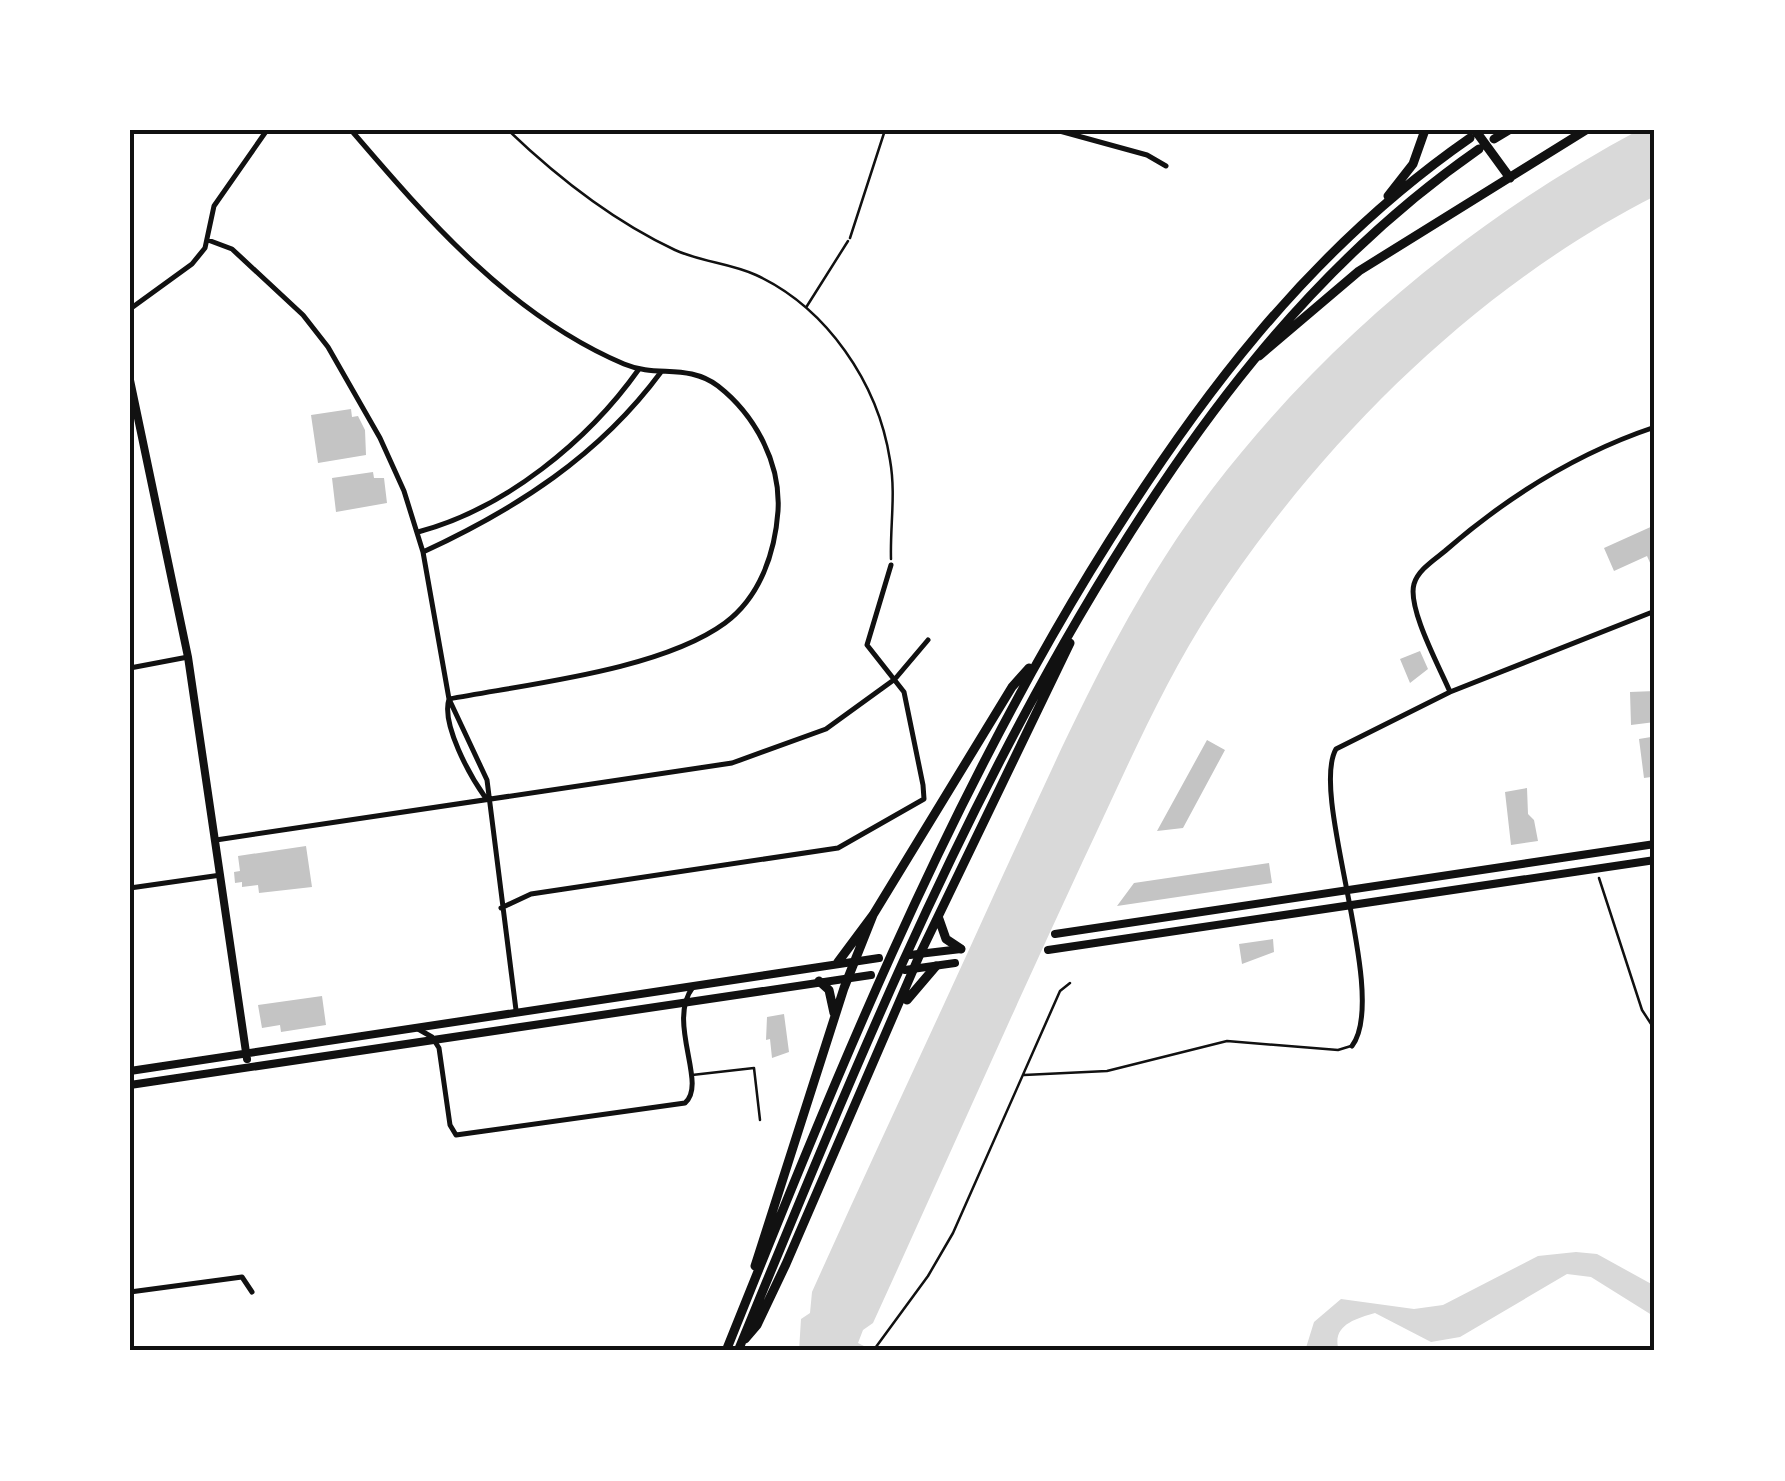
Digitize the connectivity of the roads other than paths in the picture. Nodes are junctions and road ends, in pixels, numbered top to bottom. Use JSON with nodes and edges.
{"nodes":[{"id":1,"x":267,"y":130,"type":"edge"},
{"id":2,"x":351,"y":130,"type":"edge"},
{"id":3,"x":885,"y":130,"type":"edge"},
{"id":4,"x":1056,"y":130,"type":"edge"},
{"id":5,"x":1425,"y":130,"type":"edge"},
{"id":6,"x":1509,"y":130,"type":"edge"},
{"id":7,"x":1586,"y":130,"type":"edge"},
{"id":8,"x":1473,"y":134,"type":"edge"},
{"id":9,"x":1494,"y":139,"type":"dead end"},
{"id":10,"x":1479,"y":150,"type":"dead end"},
{"id":11,"x":1166,"y":166,"type":"dead end"},
{"id":12,"x":1510,"y":178,"type":"junction"},
{"id":13,"x":1384,"y":203,"type":"junction"},
{"id":14,"x":850,"y":238,"type":"road end"},
{"id":15,"x":208,"y":240,"type":"junction"},
{"id":16,"x":130,"y":309,"type":"edge"},
{"id":17,"x":1246,"y":367,"type":"junction"},
{"id":18,"x":640,"y":369,"type":"junction"},
{"id":19,"x":662,"y":371,"type":"junction"},
{"id":20,"x":130,"y":380,"type":"edge"},
{"id":21,"x":1655,"y":427,"type":"edge"},
{"id":22,"x":418,"y":532,"type":"junction"},
{"id":23,"x":423,"y":552,"type":"junction"},
{"id":24,"x":891,"y":565,"type":"road end"},
{"id":25,"x":1084,"y":608,"type":"junction"},
{"id":26,"x":1655,"y":610,"type":"edge"},
{"id":27,"x":928,"y":640,"type":"dead end"},
{"id":28,"x":1041,"y":655,"type":"junction"},
{"id":29,"x":188,"y":657,"type":"junction"},
{"id":30,"x":130,"y":668,"type":"edge"},
{"id":31,"x":895,"y":680,"type":"junction"},
{"id":32,"x":1450,"y":692,"type":"junction"},
{"id":33,"x":449,"y":700,"type":"junction"},
{"id":34,"x":487,"y":800,"type":"junction"},
{"id":35,"x":216,"y":840,"type":"junction"},
{"id":36,"x":1655,"y":844,"type":"edge"},
{"id":37,"x":1655,"y":860,"type":"edge"},
{"id":38,"x":220,"y":875,"type":"junction"},
{"id":39,"x":130,"y":888,"type":"edge"},
{"id":40,"x":1349,"y":891,"type":"junction"},
{"id":41,"x":1351,"y":906,"type":"junction"},
{"id":42,"x":501,"y":908,"type":"junction"},
{"id":43,"x":873,"y":916,"type":"junction"},
{"id":44,"x":939,"y":918,"type":"junction"},
{"id":45,"x":1056,"y":934,"type":"dead end"},
{"id":46,"x":962,"y":949,"type":"joint"},
{"id":47,"x":1048,"y":950,"type":"dead end"},
{"id":48,"x":915,"y":954,"type":"junction"},
{"id":49,"x":879,"y":958,"type":"dead end"},
{"id":50,"x":857,"y":960,"type":"junction"},
{"id":51,"x":838,"y":962,"type":"junction"},
{"id":52,"x":955,"y":963,"type":"dead end"},
{"id":53,"x":936,"y":966,"type":"junction"},
{"id":54,"x":910,"y":970,"type":"junction"},
{"id":55,"x":870,"y":975,"type":"dead end"},
{"id":56,"x":850,"y":977,"type":"junction"},
{"id":57,"x":820,"y":980,"type":"junction"},
{"id":58,"x":1070,"y":983,"type":"dead end"},
{"id":59,"x":695,"y":984,"type":"junction"},
{"id":60,"x":683,"y":1000,"type":"junction"},
{"id":61,"x":516,"y":1010,"type":"junction"},
{"id":62,"x":897,"y":1014,"type":"junction"},
{"id":63,"x":835,"y":1018,"type":"junction"},
{"id":64,"x":416,"y":1028,"type":"junction"},
{"id":65,"x":432,"y":1037,"type":"junction"},
{"id":66,"x":1352,"y":1046,"type":"joint"},
{"id":67,"x":247,"y":1054,"type":"junction"},
{"id":68,"x":249,"y":1068,"type":"junction"},
{"id":69,"x":754,"y":1068,"type":"junction"},
{"id":70,"x":130,"y":1070,"type":"edge"},
{"id":71,"x":765,"y":1071,"type":"dead end"},
{"id":72,"x":1023,"y":1075,"type":"junction"},
{"id":73,"x":691,"y":1076,"type":"junction"},
{"id":74,"x":130,"y":1085,"type":"edge"},
{"id":75,"x":760,"y":1120,"type":"dead end"},
{"id":76,"x":130,"y":1292,"type":"edge"},
{"id":77,"x":252,"y":1292,"type":"dead end"},
{"id":78,"x":747,"y":1298,"type":"junction"},
{"id":79,"x":739,"y":1348,"type":"edge"},
{"id":80,"x":726,"y":1351,"type":"edge"},
{"id":81,"x":873,"y":1351,"type":"edge"}],
"edges":[{"from":1,"to":15,"type":"street"},
{"from":2,"to":18,"type":"street"},
{"from":3,"to":14,"type":"lane"},
{"from":4,"to":11,"type":"street"},
{"from":5,"to":13,"type":"highway"},
{"from":6,"to":9,"type":"highway"},
{"from":7,"to":12,"type":"highway"},
{"from":8,"to":12,"type":"highway"},
{"from":8,"to":13,"type":"highway"},
{"from":10,"to":17,"type":"highway"},
{"from":12,"to":17,"type":"highway"},
{"from":13,"to":28,"type":"highway"},
{"from":15,"to":16,"type":"street"},
{"from":15,"to":22,"type":"street"},
{"from":17,"to":25,"type":"highway"},
{"from":18,"to":19,"type":"street"},
{"from":18,"to":22,"type":"street"},
{"from":19,"to":23,"type":"street"},
{"from":19,"to":33,"type":"street"},
{"from":20,"to":29,"type":"main road"},
{"from":21,"to":32,"type":"street"},
{"from":22,"to":23,"type":"street"},
{"from":23,"to":33,"type":"street"},
{"from":24,"to":31,"type":"street"},
{"from":25,"to":44,"type":"highway"},
{"from":25,"to":79,"type":"highway"},
{"from":26,"to":32,"type":"street"},
{"from":27,"to":31,"type":"street"},
{"from":28,"to":43,"type":"highway"},
{"from":28,"to":78,"type":"highway"},
{"from":29,"to":30,"type":"street"},
{"from":29,"to":35,"type":"main road"},
{"from":31,"to":34,"type":"street"},
{"from":31,"to":42,"type":"street"},
{"from":32,"to":40,"type":"street"},
{"from":33,"to":34,"type":"street"},
{"from":33,"to":34,"type":"street"},
{"from":34,"to":35,"type":"street"},
{"from":34,"to":42,"type":"street"},
{"from":35,"to":38,"type":"main road"},
{"from":36,"to":40,"type":"main road"},
{"from":37,"to":41,"type":"main road"},
{"from":38,"to":39,"type":"street"},
{"from":38,"to":67,"type":"main road"},
{"from":40,"to":41,"type":"street"},
{"from":40,"to":45,"type":"main road"},
{"from":41,"to":47,"type":"main road"},
{"from":41,"to":66,"type":"street"},
{"from":42,"to":61,"type":"street"},
{"from":43,"to":50,"type":"highway"},
{"from":43,"to":51,"type":"highway"},
{"from":44,"to":46,"type":"highway"},
{"from":44,"to":48,"type":"highway"},
{"from":46,"to":48,"type":"main road"},
{"from":48,"to":54,"type":"highway"},
{"from":49,"to":50,"type":"main road"},
{"from":50,"to":51,"type":"main road"},
{"from":50,"to":56,"type":"highway"},
{"from":51,"to":59,"type":"main road"},
{"from":52,"to":53,"type":"main road"},
{"from":53,"to":54,"type":"main road"},
{"from":53,"to":62,"type":"highway"},
{"from":54,"to":62,"type":"highway"},
{"from":55,"to":56,"type":"main road"},
{"from":56,"to":57,"type":"main road"},
{"from":56,"to":63,"type":"highway"},
{"from":57,"to":60,"type":"main road"},
{"from":57,"to":63,"type":"highway"},
{"from":58,"to":72,"type":"lane"},
{"from":59,"to":60,"type":"street"},
{"from":59,"to":61,"type":"main road"},
{"from":60,"to":65,"type":"main road"},
{"from":60,"to":73,"type":"street"},
{"from":61,"to":64,"type":"main road"},
{"from":62,"to":79,"type":"highway"},
{"from":63,"to":78,"type":"highway"},
{"from":64,"to":65,"type":"street"},
{"from":64,"to":67,"type":"main road"},
{"from":65,"to":68,"type":"main road"},
{"from":65,"to":73,"type":"street"},
{"from":66,"to":72,"type":"lane"},
{"from":67,"to":68,"type":"main road"},
{"from":67,"to":70,"type":"main road"},
{"from":68,"to":74,"type":"main road"},
{"from":69,"to":71,"type":"lane"},
{"from":69,"to":73,"type":"lane"},
{"from":69,"to":75,"type":"lane"},
{"from":72,"to":81,"type":"lane"},
{"from":76,"to":77,"type":"street"},
{"from":78,"to":80,"type":"highway"}]}
